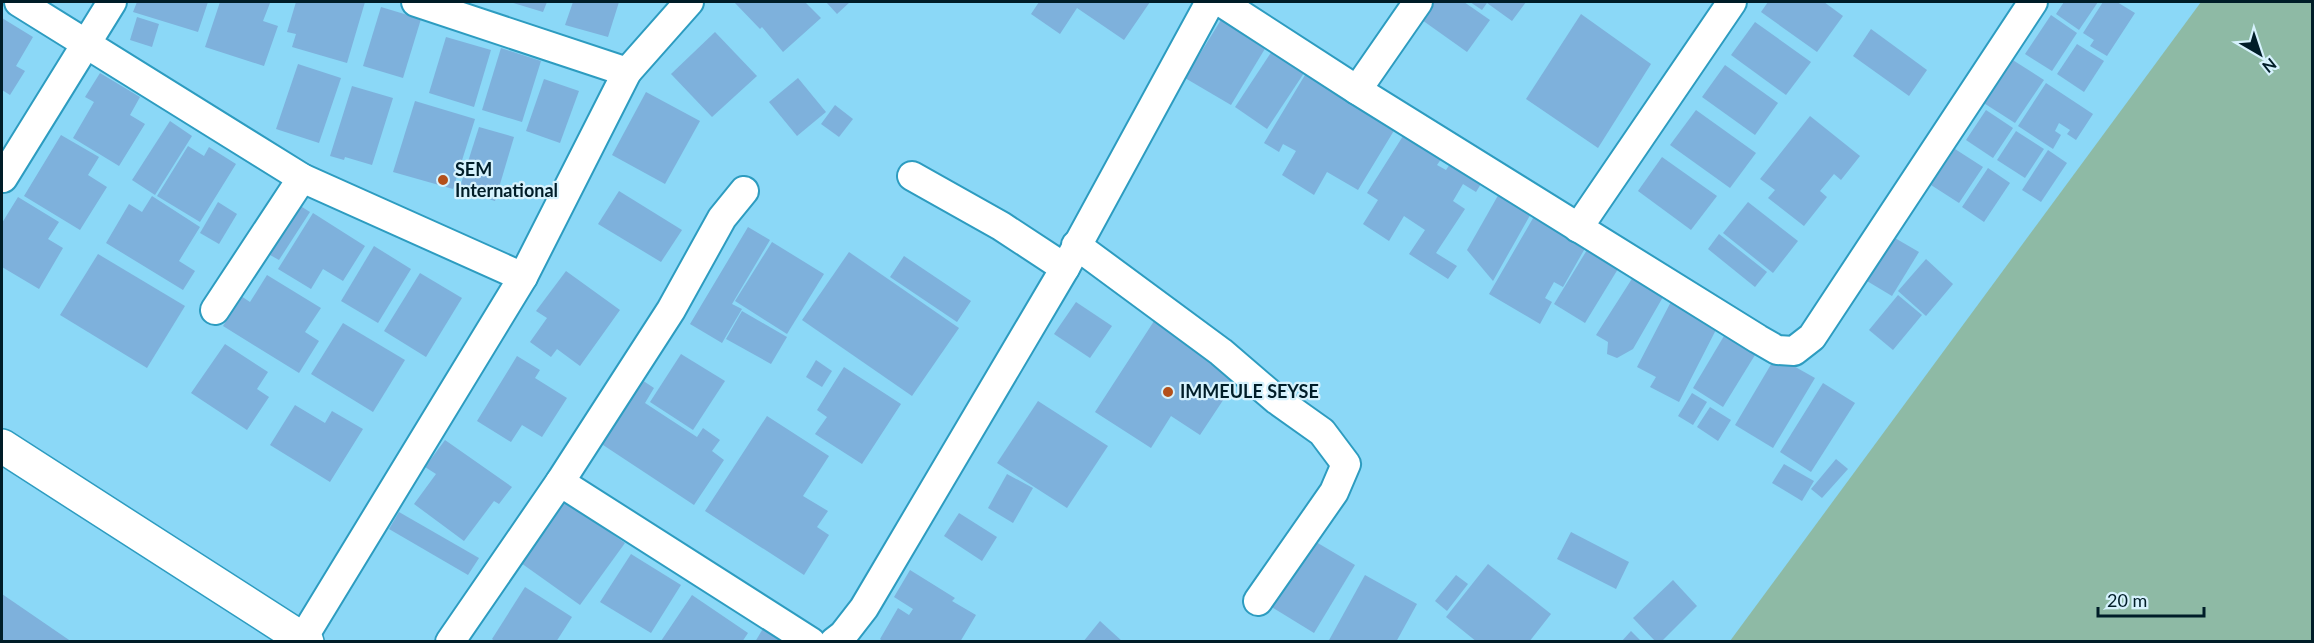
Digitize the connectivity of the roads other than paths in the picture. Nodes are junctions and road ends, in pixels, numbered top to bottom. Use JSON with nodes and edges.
{"nodes":[{"id":1,"x":19,"y":2,"type":"edge"},
{"id":2,"x":112,"y":2,"type":"edge"},
{"id":3,"x":416,"y":2,"type":"edge"},
{"id":4,"x":689,"y":2,"type":"edge"},
{"id":5,"x":1210,"y":2,"type":"edge"},
{"id":6,"x":1221,"y":2,"type":"edge"},
{"id":7,"x":1418,"y":2,"type":"edge"},
{"id":8,"x":1732,"y":2,"type":"edge"},
{"id":9,"x":2033,"y":2,"type":"edge"},
{"id":10,"x":86,"y":43,"type":"junction"},
{"id":11,"x":627,"y":72,"type":"junction"},
{"id":12,"x":1357,"y":90,"type":"junction"},
{"id":13,"x":912,"y":176,"type":"dead end"},
{"id":14,"x":3,"y":178,"type":"edge"},
{"id":15,"x":302,"y":178,"type":"junction"},
{"id":16,"x":744,"y":191,"type":"dead end"},
{"id":17,"x":1578,"y":228,"type":"junction"},
{"id":18,"x":1070,"y":256,"type":"junction"},
{"id":19,"x":523,"y":277,"type":"junction"},
{"id":20,"x":215,"y":310,"type":"dead end"},
{"id":21,"x":2,"y":446,"type":"edge"},
{"id":22,"x":560,"y":482,"type":"junction"},
{"id":23,"x":1258,"y":602,"type":"dead end"},
{"id":24,"x":305,"y":640,"type":"edge"},
{"id":25,"x":450,"y":642,"type":"edge"},
{"id":26,"x":811,"y":642,"type":"edge"},
{"id":27,"x":834,"y":642,"type":"edge"}],
"edges":[{"from":1,"to":10,"type":"street"},
{"from":2,"to":10,"type":"street"},
{"from":3,"to":11,"type":"street"},
{"from":4,"to":11,"type":"street"},
{"from":5,"to":18,"type":"street"},
{"from":6,"to":12,"type":"street"},
{"from":7,"to":12,"type":"street"},
{"from":8,"to":17,"type":"street"},
{"from":9,"to":17,"type":"street"},
{"from":10,"to":14,"type":"street"},
{"from":10,"to":15,"type":"street"},
{"from":11,"to":19,"type":"street"},
{"from":12,"to":17,"type":"street"},
{"from":13,"to":18,"type":"street"},
{"from":15,"to":19,"type":"street"},
{"from":15,"to":20,"type":"street"},
{"from":16,"to":22,"type":"street"},
{"from":18,"to":23,"type":"street"},
{"from":18,"to":27,"type":"street"},
{"from":19,"to":24,"type":"street"},
{"from":21,"to":24,"type":"main road"},
{"from":22,"to":25,"type":"street"},
{"from":22,"to":26,"type":"street"}]}
